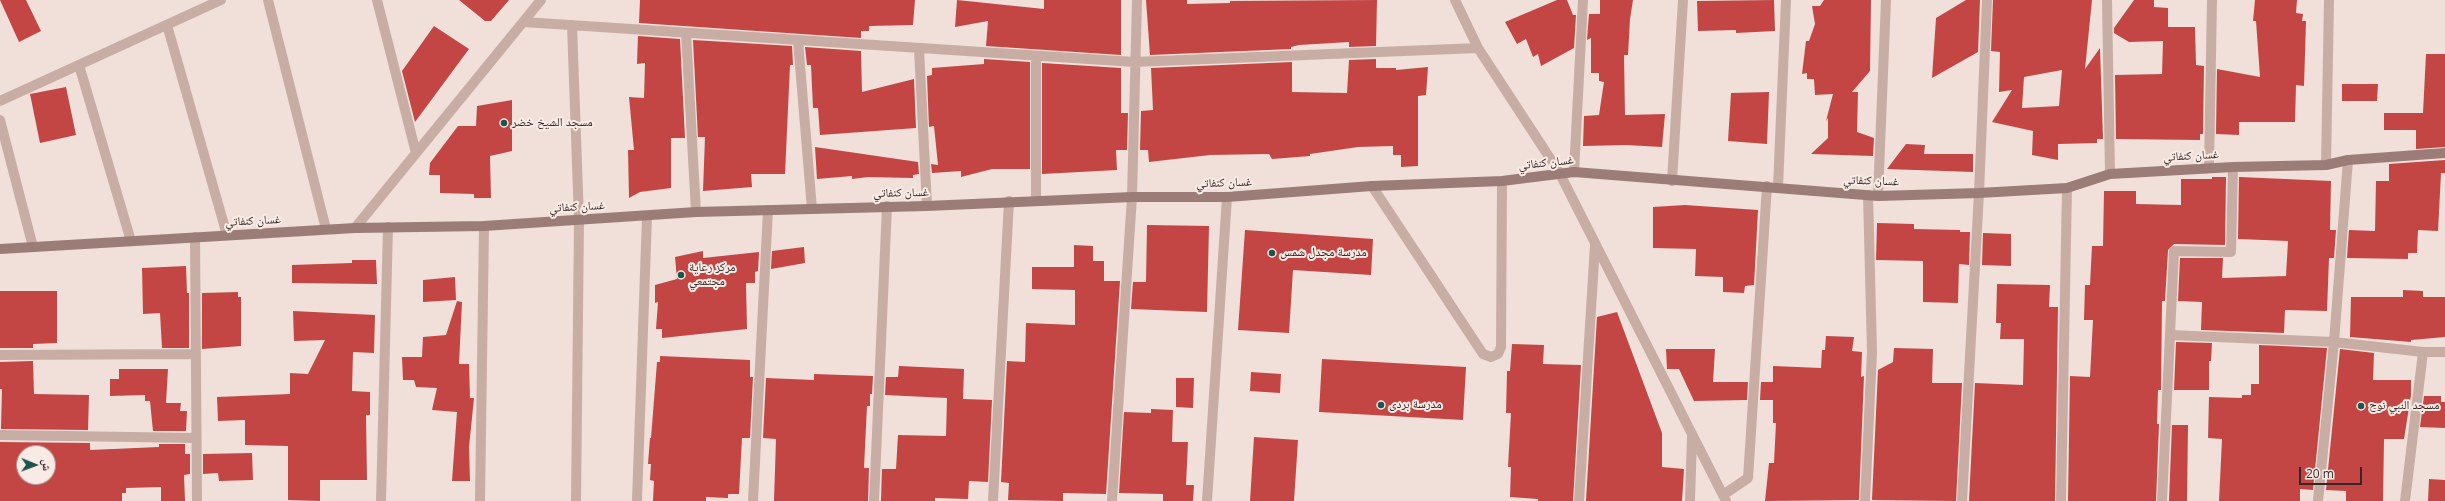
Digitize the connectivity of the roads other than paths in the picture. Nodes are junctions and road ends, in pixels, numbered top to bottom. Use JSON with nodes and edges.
{"nodes":[{"id":1,"x":221,"y":0,"type":"edge"},
{"id":2,"x":268,"y":0,"type":"edge"},
{"id":3,"x":377,"y":0,"type":"edge"},
{"id":4,"x":541,"y":0,"type":"edge"},
{"id":5,"x":1137,"y":0,"type":"edge"},
{"id":6,"x":1454,"y":0,"type":"edge"},
{"id":7,"x":1583,"y":0,"type":"edge"},
{"id":8,"x":1683,"y":0,"type":"edge"},
{"id":9,"x":1786,"y":0,"type":"edge"},
{"id":10,"x":1886,"y":0,"type":"edge"},
{"id":11,"x":1987,"y":0,"type":"edge"},
{"id":12,"x":2107,"y":0,"type":"edge"},
{"id":13,"x":2212,"y":0,"type":"edge"},
{"id":14,"x":2329,"y":0,"type":"edge"},
{"id":15,"x":524,"y":22,"type":"junction"},
{"id":16,"x":167,"y":25,"type":"junction"},
{"id":17,"x":572,"y":25,"type":"junction"},
{"id":18,"x":686,"y":33,"type":"junction"},
{"id":19,"x":798,"y":40,"type":"junction"},
{"id":20,"x":1478,"y":48,"type":"junction"},
{"id":21,"x":919,"y":49,"type":"junction"},
{"id":22,"x":1036,"y":57,"type":"junction"},
{"id":23,"x":1134,"y":62,"type":"junction"},
{"id":24,"x":79,"y":65,"type":"junction"},
{"id":25,"x":0,"y":102,"type":"edge"},
{"id":26,"x":0,"y":120,"type":"edge"},
{"id":27,"x":416,"y":153,"type":"junction"},
{"id":28,"x":2445,"y":153,"type":"edge"},
{"id":29,"x":2348,"y":160,"type":"junction"},
{"id":30,"x":2326,"y":165,"type":"junction"},
{"id":31,"x":2233,"y":167,"type":"junction"},
{"id":32,"x":2210,"y":168,"type":"junction"},
{"id":33,"x":1559,"y":172,"type":"junction"},
{"id":34,"x":1574,"y":172,"type":"junction"},
{"id":35,"x":2110,"y":174,"type":"junction"},
{"id":36,"x":1502,"y":181,"type":"junction"},
{"id":37,"x":1672,"y":181,"type":"junction"},
{"id":38,"x":1372,"y":186,"type":"junction"},
{"id":39,"x":1767,"y":186,"type":"junction"},
{"id":40,"x":1778,"y":187,"type":"junction"},
{"id":41,"x":2066,"y":188,"type":"junction"},
{"id":42,"x":1979,"y":193,"type":"junction"},
{"id":43,"x":1873,"y":195,"type":"junction"},
{"id":44,"x":1226,"y":196,"type":"junction"},
{"id":45,"x":1132,"y":197,"type":"junction"},
{"id":46,"x":1036,"y":200,"type":"junction"},
{"id":47,"x":1009,"y":202,"type":"junction"},
{"id":48,"x":887,"y":206,"type":"junction"},
{"id":49,"x":927,"y":206,"type":"junction"},
{"id":50,"x":812,"y":209,"type":"junction"},
{"id":51,"x":768,"y":210,"type":"junction"},
{"id":52,"x":696,"y":212,"type":"junction"},
{"id":53,"x":647,"y":216,"type":"junction"},
{"id":54,"x":579,"y":220,"type":"junction"},
{"id":55,"x":484,"y":226,"type":"junction"},
{"id":56,"x":388,"y":227,"type":"junction"},
{"id":57,"x":355,"y":228,"type":"junction"},
{"id":58,"x":326,"y":229,"type":"junction"},
{"id":59,"x":227,"y":235,"type":"junction"},
{"id":60,"x":195,"y":237,"type":"junction"},
{"id":61,"x":131,"y":241,"type":"junction"},
{"id":62,"x":1595,"y":245,"type":"junction"},
{"id":63,"x":33,"y":247,"type":"junction"},
{"id":64,"x":0,"y":249,"type":"edge"},
{"id":65,"x":2170,"y":335,"type":"junction"},
{"id":66,"x":2334,"y":342,"type":"junction"},
{"id":67,"x":2423,"y":352,"type":"junction"},
{"id":68,"x":2445,"y":352,"type":"edge"},
{"id":69,"x":196,"y":354,"type":"junction"},
{"id":70,"x":0,"y":355,"type":"edge"},
{"id":71,"x":0,"y":435,"type":"edge"},
{"id":72,"x":1692,"y":435,"type":"junction"},
{"id":73,"x":196,"y":438,"type":"junction"},
{"id":74,"x":1724,"y":498,"type":"edge"},
{"id":75,"x":197,"y":501,"type":"edge"},
{"id":76,"x":381,"y":501,"type":"edge"},
{"id":77,"x":480,"y":501,"type":"edge"},
{"id":78,"x":576,"y":501,"type":"edge"},
{"id":79,"x":637,"y":501,"type":"edge"},
{"id":80,"x":753,"y":501,"type":"edge"},
{"id":81,"x":874,"y":501,"type":"edge"},
{"id":82,"x":993,"y":501,"type":"edge"},
{"id":83,"x":1112,"y":501,"type":"edge"},
{"id":84,"x":1206,"y":501,"type":"edge"},
{"id":85,"x":1579,"y":501,"type":"edge"},
{"id":86,"x":1690,"y":501,"type":"edge"},
{"id":87,"x":1865,"y":501,"type":"edge"},
{"id":88,"x":1962,"y":501,"type":"edge"},
{"id":89,"x":2061,"y":501,"type":"edge"},
{"id":90,"x":2162,"y":501,"type":"edge"},
{"id":91,"x":2318,"y":501,"type":"edge"},
{"id":92,"x":2406,"y":501,"type":"edge"}],
"edges":[{"from":1,"to":16,"type":"street"},
{"from":2,"to":58,"type":"street"},
{"from":3,"to":27,"type":"street"},
{"from":4,"to":15,"type":"street"},
{"from":5,"to":23,"type":"street"},
{"from":6,"to":20,"type":"street"},
{"from":7,"to":34,"type":"street"},
{"from":8,"to":37,"type":"street"},
{"from":9,"to":40,"type":"street"},
{"from":10,"to":43,"type":"street"},
{"from":11,"to":42,"type":"street"},
{"from":12,"to":35,"type":"street"},
{"from":13,"to":32,"type":"street"},
{"from":14,"to":30,"type":"street"},
{"from":15,"to":17,"type":"street"},
{"from":15,"to":27,"type":"street"},
{"from":16,"to":24,"type":"street"},
{"from":16,"to":59,"type":"street"},
{"from":17,"to":18,"type":"street"},
{"from":17,"to":54,"type":"street"},
{"from":18,"to":19,"type":"street"},
{"from":18,"to":52,"type":"street"},
{"from":19,"to":21,"type":"street"},
{"from":19,"to":50,"type":"street"},
{"from":20,"to":23,"type":"street"},
{"from":20,"to":33,"type":"street"},
{"from":21,"to":22,"type":"street"},
{"from":21,"to":49,"type":"street"},
{"from":22,"to":23,"type":"street"},
{"from":22,"to":46,"type":"street"},
{"from":23,"to":45,"type":"street"},
{"from":24,"to":25,"type":"street"},
{"from":24,"to":61,"type":"street"},
{"from":26,"to":63,"type":"street"},
{"from":27,"to":57,"type":"street"},
{"from":28,"to":29,"type":"street","name":"غسان كنفاتي"},
{"from":29,"to":30,"type":"street","name":"غسان كنفاتي"},
{"from":29,"to":66,"type":"street"},
{"from":30,"to":31,"type":"street","name":"غسان كنفاتي"},
{"from":31,"to":32,"type":"street","name":"غسان كنفاتي"},
{"from":31,"to":65,"type":"street"},
{"from":32,"to":35,"type":"street","name":"غسان كنفاتي"},
{"from":33,"to":34,"type":"street","name":"غسان كنفاتي"},
{"from":33,"to":36,"type":"street","name":"غسان كنفاتي"},
{"from":33,"to":62,"type":"street"},
{"from":34,"to":37,"type":"street","name":"غسان كنفاتي"},
{"from":35,"to":41,"type":"street","name":"غسان كنفاتي"},
{"from":36,"to":38,"type":"street","name":"غسان كنفاتي"},
{"from":36,"to":38,"type":"street"},
{"from":37,"to":39,"type":"street","name":"غسان كنفاتي"},
{"from":38,"to":44,"type":"street","name":"غسان كنفاتي"},
{"from":39,"to":40,"type":"street","name":"غسان كنفاتي"},
{"from":39,"to":74,"type":"street"},
{"from":40,"to":43,"type":"street","name":"غسان كنفاتي"},
{"from":41,"to":42,"type":"street","name":"غسان كنفاتي"},
{"from":41,"to":89,"type":"street"},
{"from":42,"to":43,"type":"street","name":"غسان كنفاتي"},
{"from":42,"to":88,"type":"street"},
{"from":43,"to":87,"type":"street"},
{"from":44,"to":45,"type":"street","name":"غسان كنفاتي"},
{"from":44,"to":84,"type":"street"},
{"from":45,"to":46,"type":"street","name":"غسان كنفاتي"},
{"from":45,"to":83,"type":"street"},
{"from":46,"to":47,"type":"street","name":"غسان كنفاتي"},
{"from":47,"to":49,"type":"street","name":"غسان كنفاتي"},
{"from":47,"to":82,"type":"street"},
{"from":48,"to":49,"type":"street","name":"غسان كنفاتي"},
{"from":48,"to":50,"type":"street","name":"غسان كنفاتي"},
{"from":48,"to":81,"type":"street"},
{"from":50,"to":51,"type":"street","name":"غسان كنفاتي"},
{"from":51,"to":52,"type":"street","name":"غسان كنفاتي"},
{"from":51,"to":80,"type":"street"},
{"from":52,"to":53,"type":"street","name":"غسان كنفاتي"},
{"from":53,"to":54,"type":"street","name":"غسان كنفاتي"},
{"from":53,"to":79,"type":"street"},
{"from":54,"to":55,"type":"street","name":"غسان كنفاتي"},
{"from":54,"to":78,"type":"street"},
{"from":55,"to":56,"type":"street","name":"غسان كنفاتي"},
{"from":55,"to":77,"type":"street"},
{"from":56,"to":57,"type":"street","name":"غسان كنفاتي"},
{"from":56,"to":76,"type":"street"},
{"from":57,"to":58,"type":"street","name":"غسان كنفاتي"},
{"from":58,"to":59,"type":"street","name":"غسان كنفاتي"},
{"from":59,"to":60,"type":"street","name":"غسان كنفاتي"},
{"from":60,"to":61,"type":"street","name":"غسان كنفاتي"},
{"from":60,"to":69,"type":"street"},
{"from":61,"to":63,"type":"street","name":"غسان كنفاتي"},
{"from":62,"to":72,"type":"street"},
{"from":62,"to":85,"type":"street"},
{"from":63,"to":64,"type":"street","name":"غسان كنفاتي"},
{"from":65,"to":66,"type":"street"},
{"from":65,"to":90,"type":"street"},
{"from":66,"to":67,"type":"street"},
{"from":66,"to":91,"type":"street"},
{"from":67,"to":68,"type":"street"},
{"from":67,"to":92,"type":"street"},
{"from":69,"to":70,"type":"street"},
{"from":69,"to":73,"type":"street"},
{"from":71,"to":73,"type":"street"},
{"from":72,"to":74,"type":"street"},
{"from":72,"to":86,"type":"street"},
{"from":73,"to":75,"type":"street"}]}
